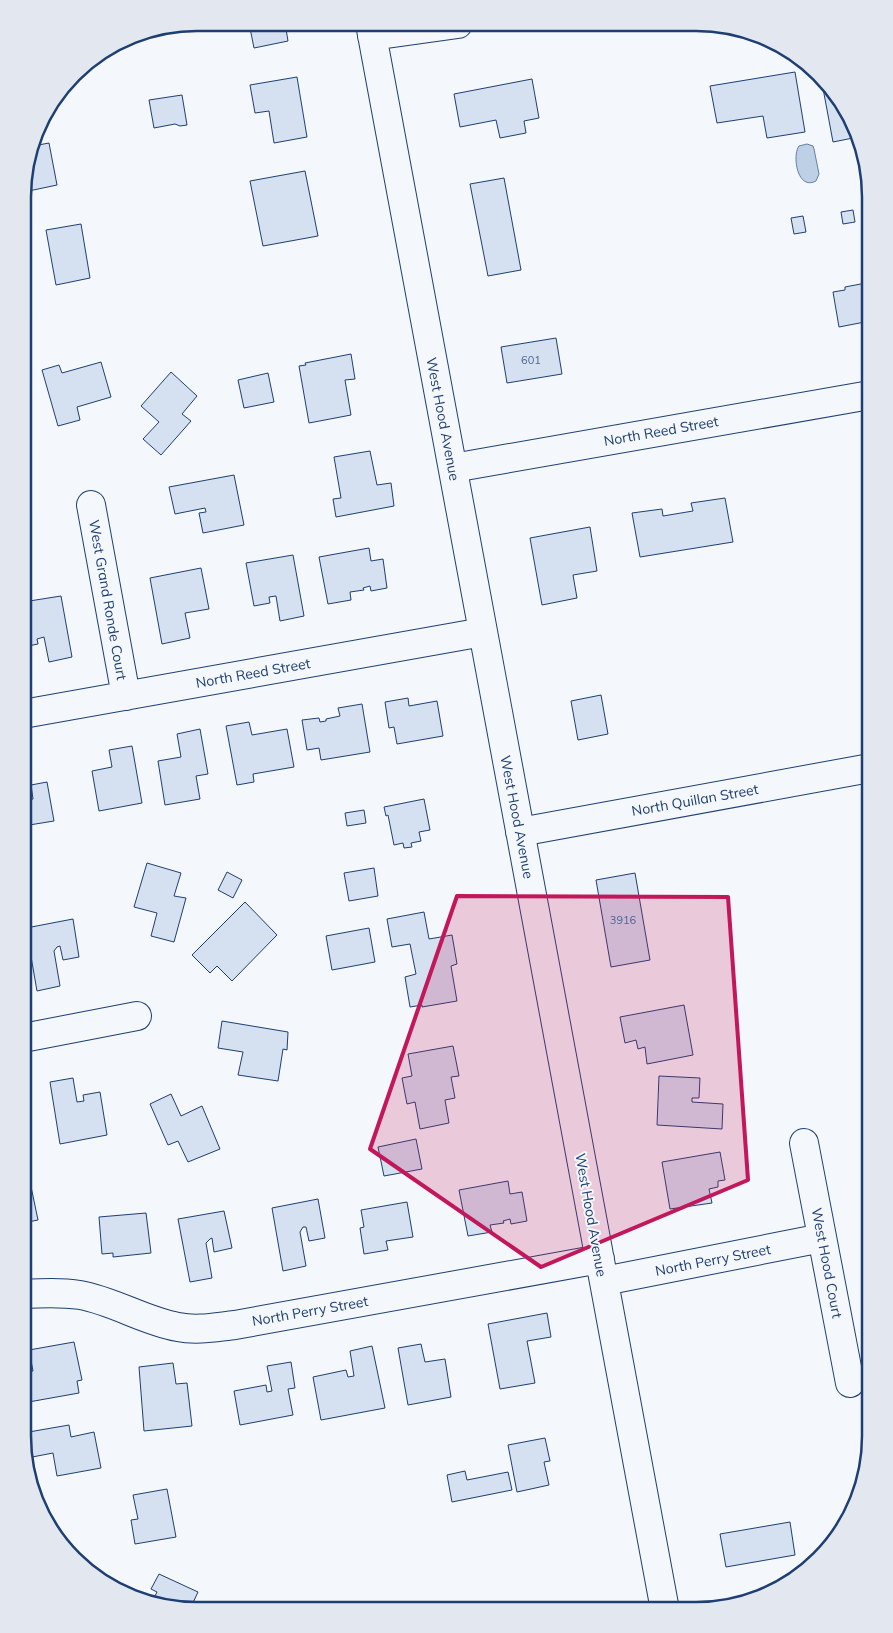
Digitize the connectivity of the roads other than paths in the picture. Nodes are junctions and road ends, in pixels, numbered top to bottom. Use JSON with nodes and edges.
{"nodes":[{"id":1,"x":371,"y":31,"type":"edge"},
{"id":2,"x":862,"y":396,"type":"edge"},
{"id":3,"x":452,"y":468,"type":"junction"},
{"id":4,"x":91,"y":504,"type":"dead end"},
{"id":5,"x":483,"y":632,"type":"junction"},
{"id":6,"x":126,"y":696,"type":"junction"},
{"id":7,"x":31,"y":713,"type":"edge"},
{"id":8,"x":862,"y":770,"type":"edge"},
{"id":9,"x":520,"y":832,"type":"junction"},
{"id":10,"x":137,"y":1016,"type":"dead end"},
{"id":11,"x":31,"y":1036,"type":"edge"},
{"id":12,"x":804,"y":1143,"type":"dead end"},
{"id":13,"x":822,"y":1238,"type":"junction"},
{"id":14,"x":602,"y":1270,"type":"junction"},
{"id":15,"x":31,"y":1293,"type":"edge"},
{"id":16,"x":850,"y":1383,"type":"dead end"},
{"id":17,"x":664,"y":1602,"type":"edge"}],
"edges":[{"from":1,"to":3,"type":"street","name":"West Hood Avenue"},
{"from":2,"to":3,"type":"street","name":"North Reed Street"},
{"from":3,"to":5,"type":"street","name":"West Hood Avenue"},
{"from":4,"to":6,"type":"street","name":"West Grand Ronde Court"},
{"from":5,"to":6,"type":"street","name":"North Reed Street"},
{"from":5,"to":9,"type":"street","name":"West Hood Avenue"},
{"from":6,"to":7,"type":"street","name":"North Reed Street"},
{"from":8,"to":9,"type":"street","name":"North Quillan Street"},
{"from":9,"to":14,"type":"street","name":"West Hood Avenue"},
{"from":10,"to":11,"type":"street"},
{"from":12,"to":13,"type":"street","name":"West Hood Court"},
{"from":13,"to":14,"type":"street","name":"North Perry Street"},
{"from":13,"to":16,"type":"street","name":"West Hood Court"},
{"from":14,"to":15,"type":"street","name":"North Perry Street"},
{"from":14,"to":17,"type":"street","name":"West Hood Avenue"}]}
